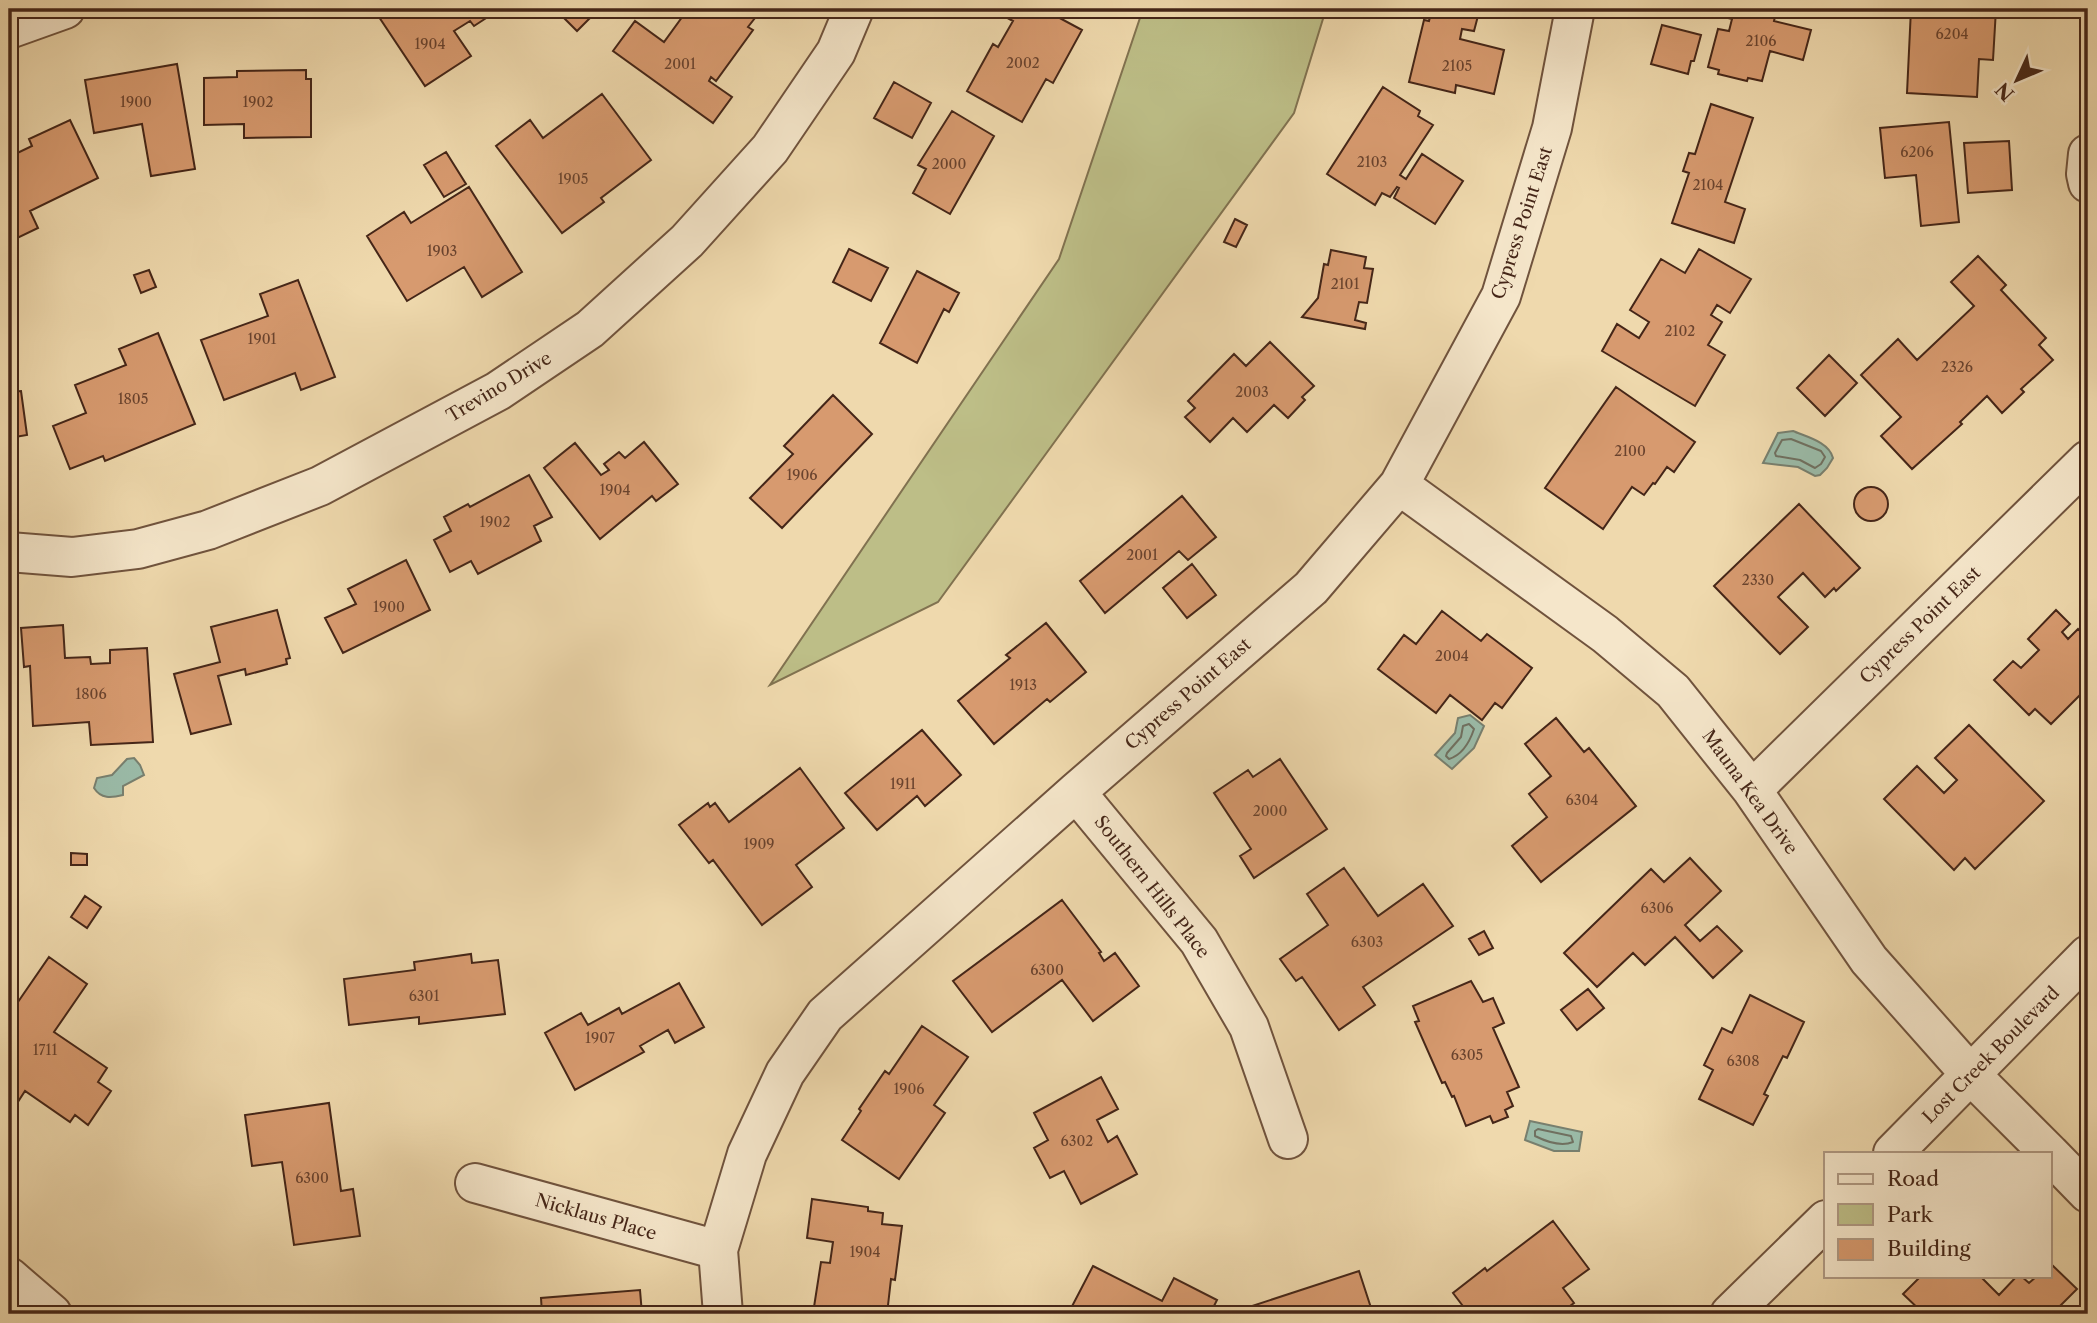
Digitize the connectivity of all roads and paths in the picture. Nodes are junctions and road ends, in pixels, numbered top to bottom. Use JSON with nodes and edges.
{"nodes":[{"id":1,"x":65,"y":9,"type":"edge"},
{"id":2,"x":853,"y":9,"type":"edge"},
{"id":3,"x":1575,"y":9,"type":"edge"},
{"id":4,"x":9,"y":29,"type":"edge"},
{"id":5,"x":2088,"y":154,"type":"edge"},
{"id":6,"x":2088,"y":183,"type":"edge"},
{"id":7,"x":2088,"y":460,"type":"edge"},
{"id":8,"x":1399,"y":485,"type":"junction"},
{"id":9,"x":9,"y":552,"type":"edge"},
{"id":10,"x":1752,"y":790,"type":"junction"},
{"id":11,"x":1076,"y":792,"type":"junction"},
{"id":12,"x":2088,"y":955,"type":"edge"},
{"id":13,"x":1971,"y":1075,"type":"junction"},
{"id":14,"x":1288,"y":1139,"type":"dead end"},
{"id":15,"x":1894,"y":1152,"type":"edge"},
{"id":16,"x":2047,"y":1152,"type":"edge"},
{"id":17,"x":2052,"y":1157,"type":"edge"},
{"id":18,"x":475,"y":1183,"type":"dead end"},
{"id":19,"x":2088,"y":1193,"type":"edge"},
{"id":20,"x":1824,"y":1222,"type":"edge"},
{"id":21,"x":718,"y":1250,"type":"junction"},
{"id":22,"x":9,"y":1278,"type":"edge"},
{"id":23,"x":52,"y":1314,"type":"edge"},
{"id":24,"x":723,"y":1314,"type":"edge"},
{"id":25,"x":1730,"y":1314,"type":"edge"}],
"edges":[{"from":1,"to":4,"type":"street"},
{"from":2,"to":9,"type":"street","name":"Trevino Drive"},
{"from":3,"to":8,"type":"street","name":"Cypress Point East"},
{"from":5,"to":6,"type":"street"},
{"from":7,"to":10,"type":"street","name":"Cypress Point East"},
{"from":8,"to":10,"type":"street","name":"Mauna Kea Drive"},
{"from":8,"to":11,"type":"street","name":"Cypress Point East"},
{"from":10,"to":13,"type":"street","name":"Mauna Kea Drive"},
{"from":11,"to":14,"type":"street","name":"Southern Hills Place"},
{"from":11,"to":21,"type":"street","name":"Cypress Point East"},
{"from":12,"to":13,"type":"street","name":"Lost Creek Boulevard"},
{"from":13,"to":15,"type":"street","name":"Lost Creek Boulevard"},
{"from":13,"to":16,"type":"street","name":"Mauna Kea Drive"},
{"from":17,"to":19,"type":"street","name":"Mauna Kea Drive"},
{"from":18,"to":21,"type":"street","name":"Nicklaus Place"},
{"from":20,"to":25,"type":"street"},
{"from":21,"to":24,"type":"street","name":"Cypress Point East"},
{"from":22,"to":23,"type":"street"}]}
